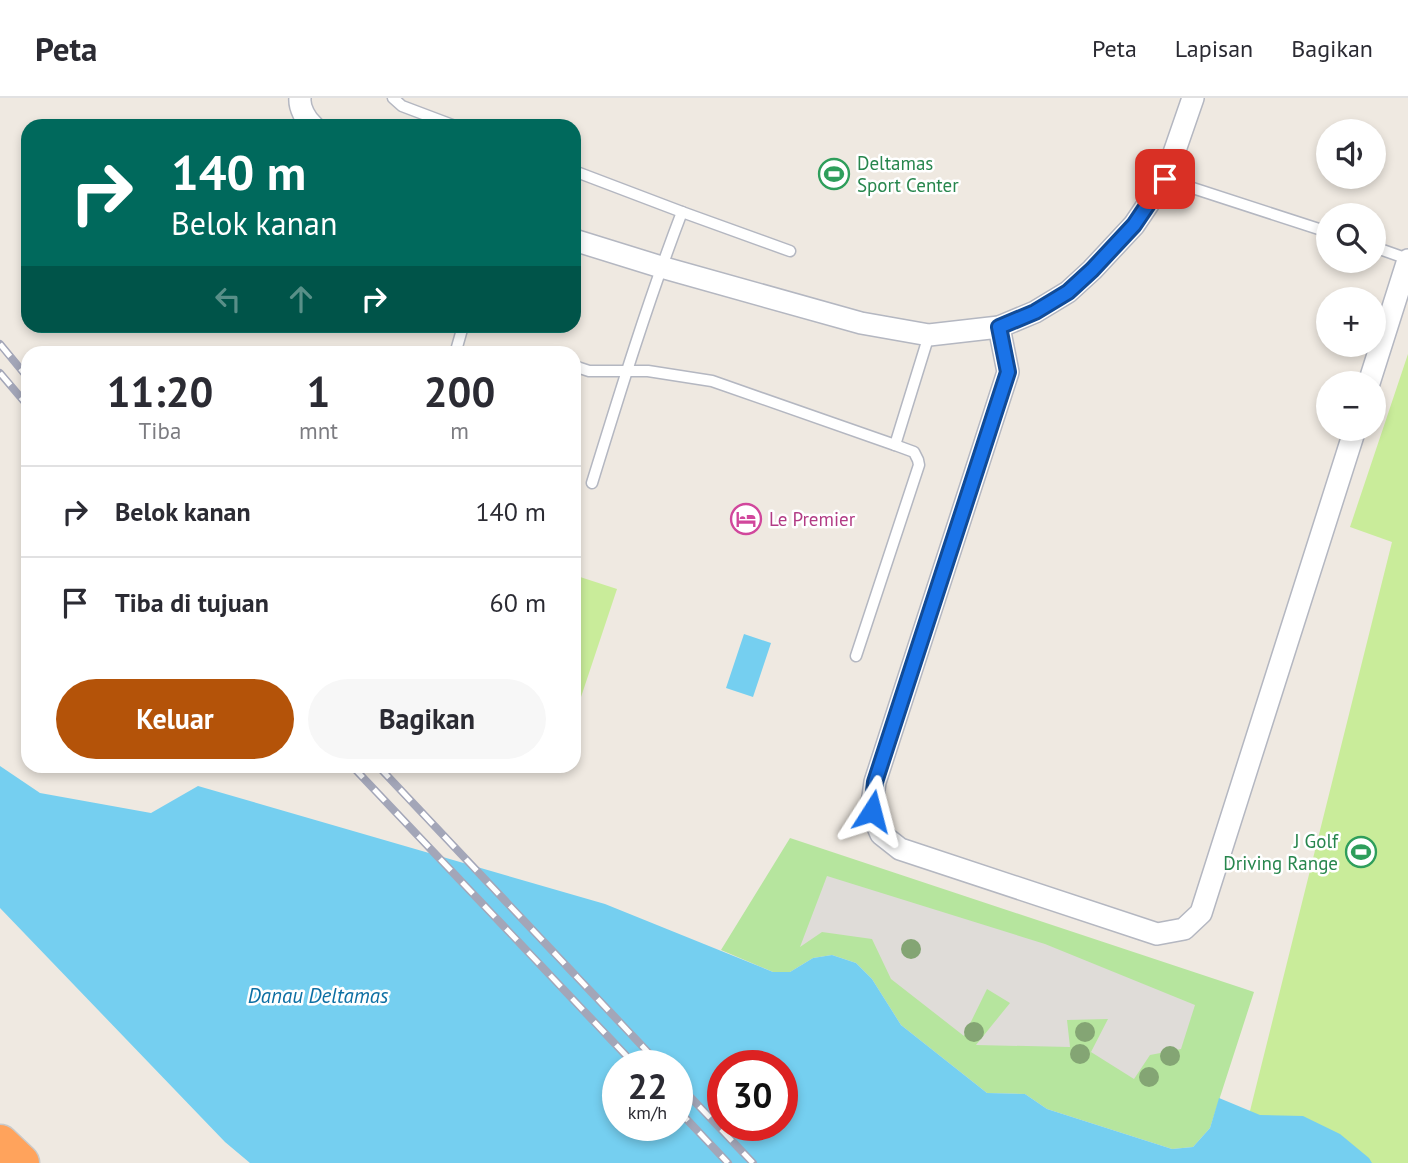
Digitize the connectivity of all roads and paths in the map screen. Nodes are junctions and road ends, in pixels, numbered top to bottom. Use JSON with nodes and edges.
{"nodes":[{"id":1,"x":300,"y":98,"type":"edge"},
{"id":2,"x":393,"y":98,"type":"edge"},
{"id":3,"x":1193,"y":98,"type":"edge"},
{"id":4,"x":306,"y":119,"type":"edge"},
{"id":5,"x":436,"y":119,"type":"edge"},
{"id":6,"x":581,"y":174,"type":"edge"},
{"id":7,"x":1165,"y":179,"type":"junction"},
{"id":8,"x":682,"y":212,"type":"junction"},
{"id":9,"x":1316,"y":228,"type":"edge"},
{"id":10,"x":581,"y":242,"type":"edge"},
{"id":11,"x":790,"y":251,"type":"dead end"},
{"id":12,"x":1386,"y":251,"type":"edge"},
{"id":13,"x":1408,"y":259,"type":"edge"},
{"id":14,"x":661,"y":267,"type":"junction"},
{"id":15,"x":999,"y":327,"type":"junction"},
{"id":16,"x":929,"y":335,"type":"junction"},
{"id":17,"x":581,"y":368,"type":"edge"},
{"id":18,"x":1373,"y":371,"type":"edge"},
{"id":19,"x":626,"y":372,"type":"junction"},
{"id":20,"x":1351,"y":441,"type":"edge"},
{"id":21,"x":895,"y":445,"type":"junction"},
{"id":22,"x":592,"y":483,"type":"dead end"},
{"id":23,"x":856,"y":656,"type":"dead end"},
{"id":24,"x":0,"y":1144,"type":"edge"},
{"id":25,"x":20,"y":1163,"type":"edge"}],
"edges":[{"from":1,"to":4,"type":"street"},
{"from":2,"to":5,"type":"lane"},
{"from":3,"to":7,"type":"street"},
{"from":6,"to":8,"type":"lane"},
{"from":7,"to":9,"type":"lane"},
{"from":7,"to":15,"type":"street"},
{"from":8,"to":11,"type":"lane"},
{"from":8,"to":14,"type":"lane"},
{"from":10,"to":14,"type":"street"},
{"from":12,"to":13,"type":"lane"},
{"from":13,"to":18,"type":"street"},
{"from":14,"to":16,"type":"street"},
{"from":14,"to":19,"type":"lane"},
{"from":15,"to":16,"type":"street"},
{"from":15,"to":20,"type":"street"},
{"from":16,"to":21,"type":"lane"},
{"from":17,"to":19,"type":"lane"},
{"from":19,"to":21,"type":"lane"},
{"from":19,"to":22,"type":"lane"},
{"from":21,"to":23,"type":"lane"},
{"from":24,"to":25,"type":"highway"}]}
